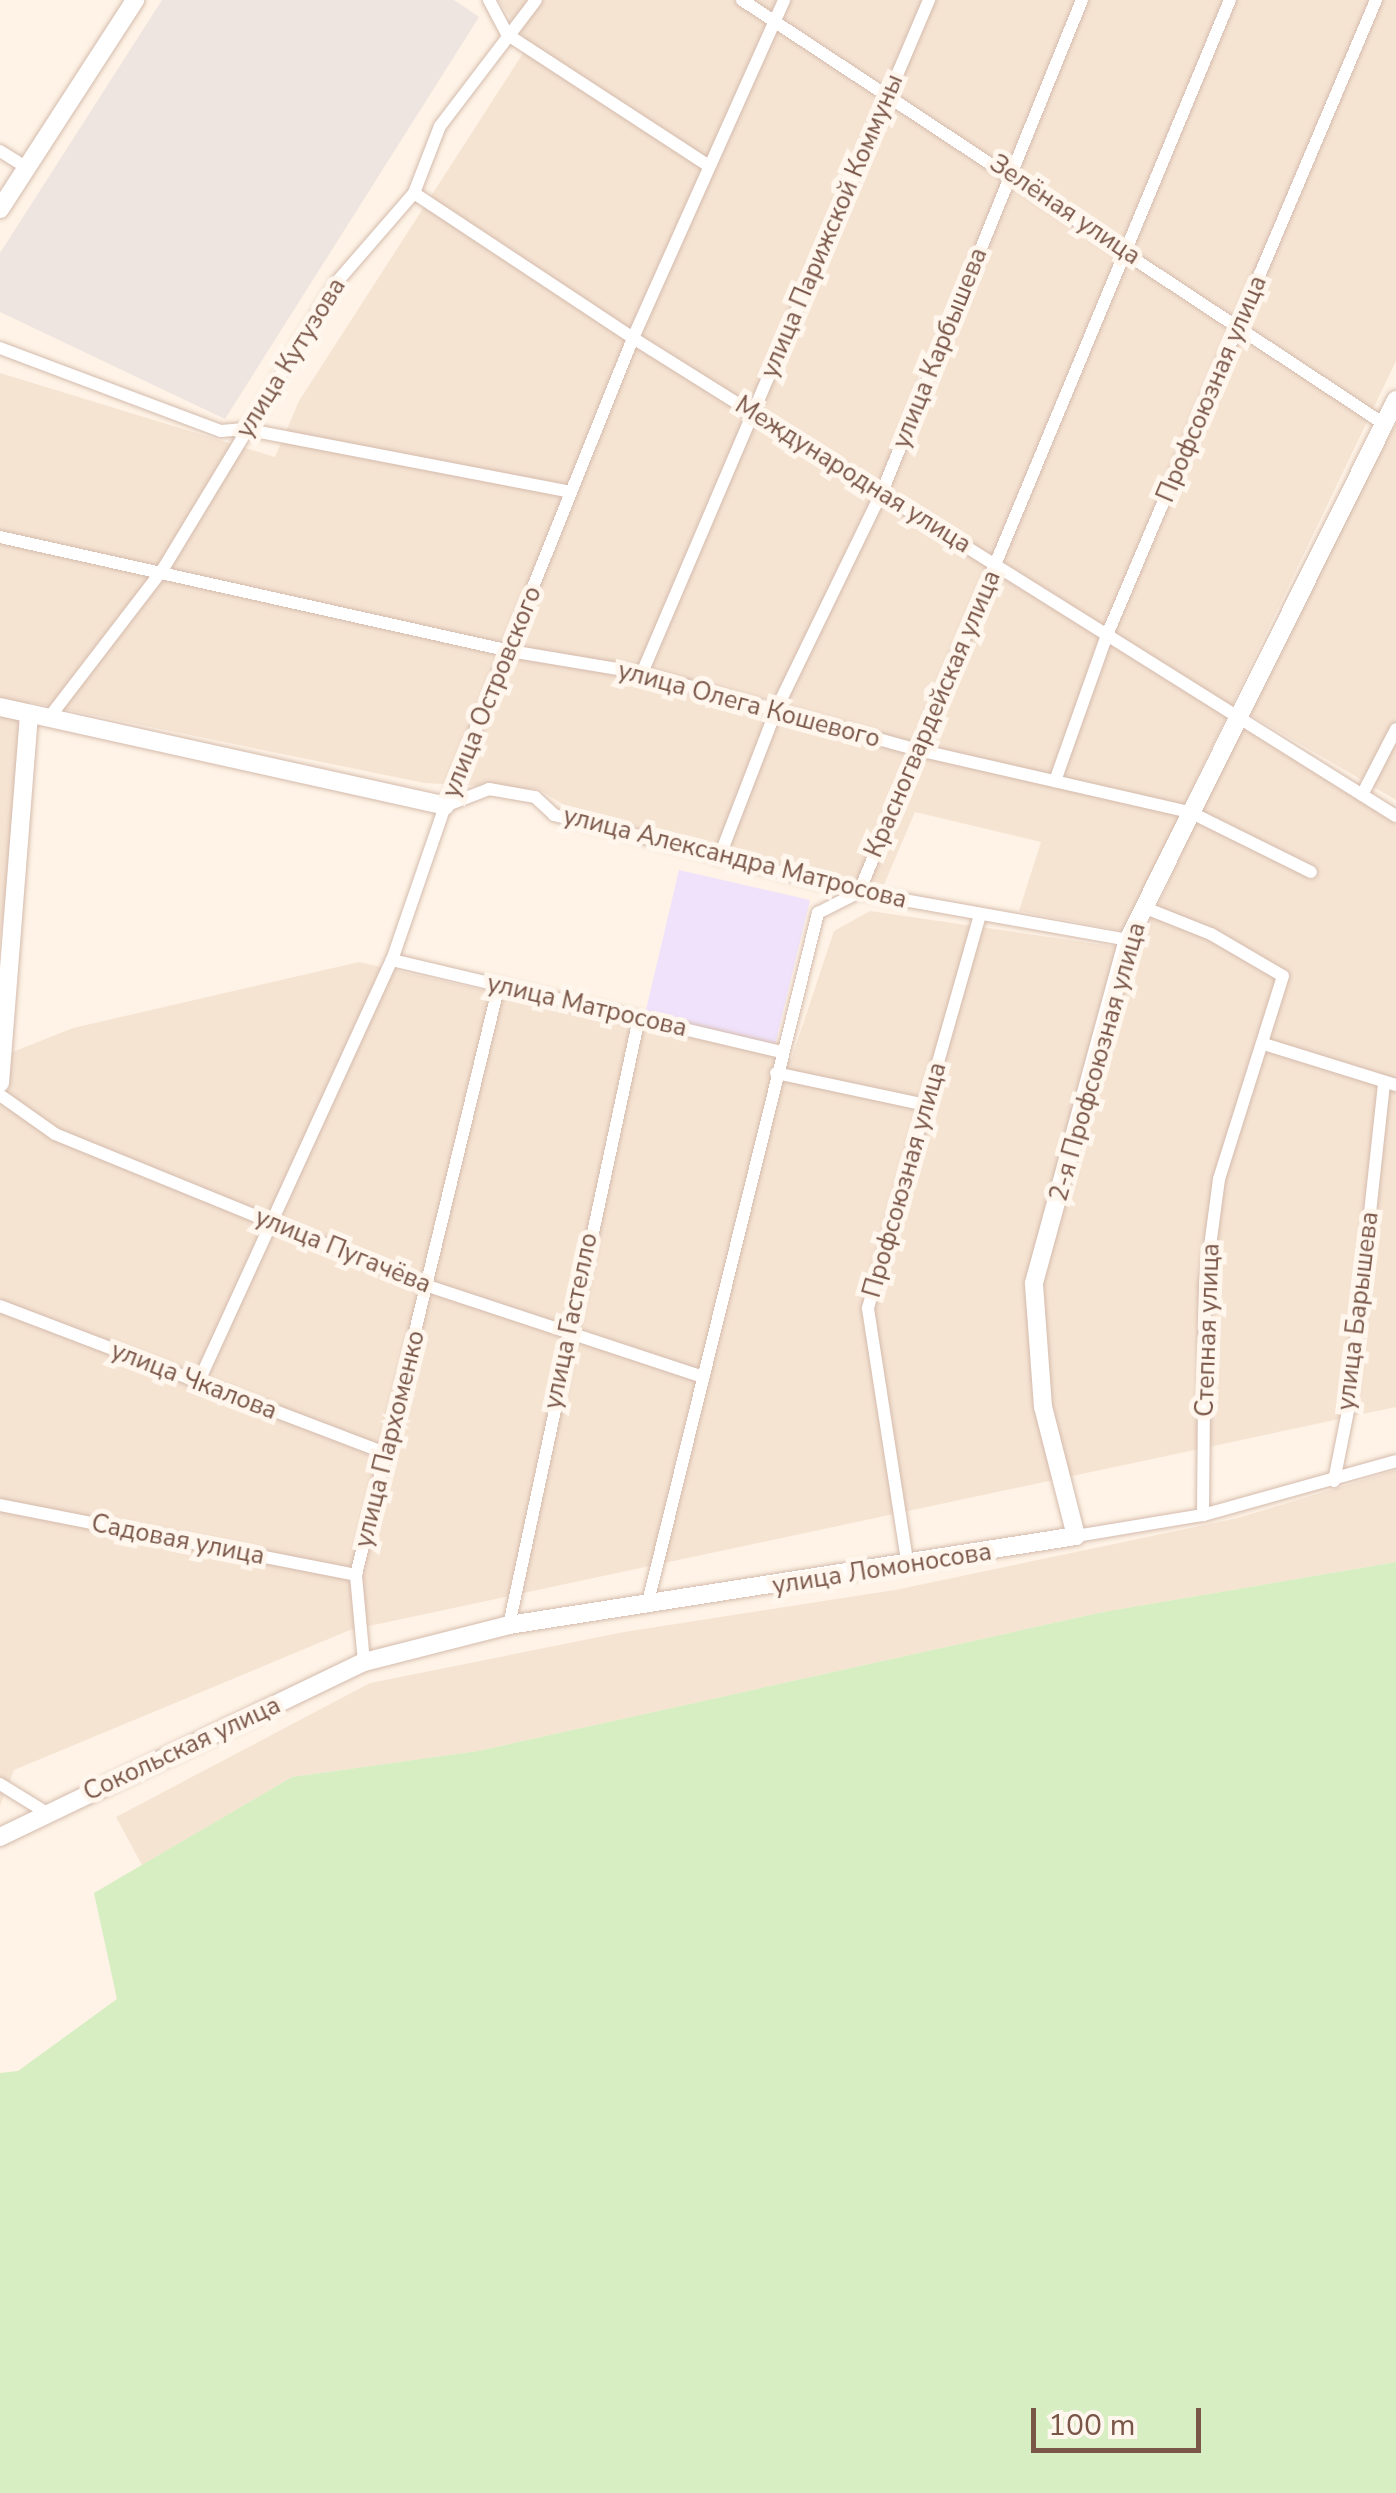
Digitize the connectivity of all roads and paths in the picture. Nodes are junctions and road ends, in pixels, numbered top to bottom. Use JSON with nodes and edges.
{"nodes":[{"id":1,"x":135,"y":0,"type":"edge"},
{"id":2,"x":490,"y":0,"type":"edge"},
{"id":3,"x":536,"y":0,"type":"edge"},
{"id":4,"x":742,"y":0,"type":"edge"},
{"id":5,"x":784,"y":0,"type":"edge"},
{"id":6,"x":929,"y":0,"type":"edge"},
{"id":7,"x":1082,"y":0,"type":"edge"},
{"id":8,"x":1230,"y":0,"type":"edge"},
{"id":9,"x":1376,"y":0,"type":"edge"},
{"id":10,"x":776,"y":22,"type":"junction"},
{"id":11,"x":508,"y":34,"type":"junction"},
{"id":12,"x":890,"y":95,"type":"junction"},
{"id":13,"x":0,"y":151,"type":"edge"},
{"id":14,"x":706,"y":164,"type":"junction"},
{"id":15,"x":27,"y":168,"type":"junction"},
{"id":16,"x":1010,"y":172,"type":"junction"},
{"id":17,"x":414,"y":193,"type":"junction"},
{"id":18,"x":0,"y":209,"type":"edge"},
{"id":19,"x":1125,"y":249,"type":"junction"},
{"id":20,"x":1238,"y":328,"type":"junction"},
{"id":21,"x":633,"y":338,"type":"junction"},
{"id":22,"x":0,"y":348,"type":"edge"},
{"id":23,"x":1396,"y":400,"type":"edge"},
{"id":24,"x":752,"y":412,"type":"junction"},
{"id":25,"x":1384,"y":424,"type":"junction"},
{"id":26,"x":244,"y":429,"type":"junction"},
{"id":27,"x":570,"y":492,"type":"junction"},
{"id":28,"x":882,"y":492,"type":"junction"},
{"id":29,"x":0,"y":538,"type":"edge"},
{"id":30,"x":996,"y":564,"type":"junction"},
{"id":31,"x":163,"y":569,"type":"junction"},
{"id":32,"x":1107,"y":635,"type":"junction"},
{"id":33,"x":510,"y":652,"type":"junction"},
{"id":34,"x":642,"y":673,"type":"junction"},
{"id":35,"x":0,"y":707,"type":"edge"},
{"id":36,"x":776,"y":710,"type":"junction"},
{"id":37,"x":39,"y":716,"type":"junction"},
{"id":38,"x":1236,"y":717,"type":"junction"},
{"id":39,"x":1396,"y":729,"type":"edge"},
{"id":40,"x":914,"y":750,"type":"junction"},
{"id":41,"x":1055,"y":781,"type":"junction"},
{"id":42,"x":1362,"y":795,"type":"junction"},
{"id":43,"x":445,"y":806,"type":"junction"},
{"id":44,"x":1190,"y":812,"type":"junction"},
{"id":45,"x":1396,"y":816,"type":"edge"},
{"id":46,"x":720,"y":858,"type":"junction"},
{"id":47,"x":1311,"y":872,"type":"dead end"},
{"id":48,"x":859,"y":892,"type":"junction"},
{"id":49,"x":1143,"y":907,"type":"junction"},
{"id":50,"x":980,"y":916,"type":"junction"},
{"id":51,"x":1128,"y":940,"type":"junction"},
{"id":52,"x":392,"y":960,"type":"junction"},
{"id":53,"x":499,"y":985,"type":"junction"},
{"id":54,"x":639,"y":1018,"type":"junction"},
{"id":55,"x":1264,"y":1044,"type":"junction"},
{"id":56,"x":781,"y":1052,"type":"junction"},
{"id":57,"x":776,"y":1072,"type":"junction"},
{"id":58,"x":0,"y":1084,"type":"edge"},
{"id":59,"x":1390,"y":1084,"type":"edge"},
{"id":60,"x":0,"y":1095,"type":"edge"},
{"id":61,"x":926,"y":1105,"type":"junction"},
{"id":62,"x":272,"y":1222,"type":"junction"},
{"id":63,"x":428,"y":1286,"type":"junction"},
{"id":64,"x":0,"y":1306,"type":"edge"},
{"id":65,"x":566,"y":1336,"type":"junction"},
{"id":66,"x":700,"y":1376,"type":"junction"},
{"id":67,"x":198,"y":1383,"type":"junction"},
{"id":68,"x":388,"y":1454,"type":"junction"},
{"id":69,"x":1396,"y":1461,"type":"edge"},
{"id":70,"x":1334,"y":1481,"type":"junction"},
{"id":71,"x":0,"y":1505,"type":"edge"},
{"id":72,"x":1203,"y":1515,"type":"junction"},
{"id":73,"x":1076,"y":1536,"type":"junction"},
{"id":74,"x":908,"y":1567,"type":"junction"},
{"id":75,"x":356,"y":1575,"type":"junction"},
{"id":76,"x":646,"y":1606,"type":"junction"},
{"id":77,"x":509,"y":1625,"type":"junction"},
{"id":78,"x":364,"y":1662,"type":"junction"},
{"id":79,"x":0,"y":1784,"type":"edge"},
{"id":80,"x":47,"y":1813,"type":"junction"},
{"id":81,"x":0,"y":1837,"type":"edge"}],
"edges":[{"from":1,"to":15,"type":"street"},
{"from":2,"to":11,"type":"street"},
{"from":3,"to":11,"type":"street","name":"улица Кутузова"},
{"from":4,"to":10,"type":"street","name":"Зелёная улица"},
{"from":5,"to":10,"type":"street","name":"улица Островского"},
{"from":6,"to":12,"type":"street","name":"улица Парижской Коммуны"},
{"from":7,"to":16,"type":"street","name":"улица Карбышева"},
{"from":8,"to":19,"type":"street","name":"Красногвардейская улица"},
{"from":9,"to":20,"type":"street","name":"Профсоюзная улица"},
{"from":10,"to":12,"type":"street","name":"Зелёная улица"},
{"from":10,"to":14,"type":"street","name":"улица Островского"},
{"from":11,"to":14,"type":"street"},
{"from":11,"to":17,"type":"street","name":"улица Кутузова"},
{"from":12,"to":16,"type":"street","name":"Зелёная улица"},
{"from":12,"to":24,"type":"street","name":"улица Парижской Коммуны"},
{"from":13,"to":15,"type":"street"},
{"from":14,"to":21,"type":"street","name":"улица Островского"},
{"from":15,"to":18,"type":"street"},
{"from":16,"to":19,"type":"street","name":"Зелёная улица"},
{"from":16,"to":28,"type":"street","name":"улица Карбышева"},
{"from":17,"to":21,"type":"street","name":"Международная улица"},
{"from":17,"to":26,"type":"street","name":"улица Кутузова"},
{"from":19,"to":20,"type":"street","name":"Зелёная улица"},
{"from":19,"to":30,"type":"street","name":"Красногвардейская улица"},
{"from":20,"to":25,"type":"street","name":"Зелёная улица"},
{"from":20,"to":32,"type":"street","name":"Профсоюзная улица"},
{"from":21,"to":24,"type":"street","name":"Международная улица"},
{"from":21,"to":27,"type":"street","name":"улица Островского"},
{"from":22,"to":26,"type":"street"},
{"from":23,"to":25,"type":"street","name":"2-я Профсоюзная улица"},
{"from":24,"to":28,"type":"street","name":"Международная улица"},
{"from":24,"to":34,"type":"street","name":"улица Парижской Коммуны"},
{"from":25,"to":38,"type":"street","name":"2-я Профсоюзная улица"},
{"from":26,"to":27,"type":"street"},
{"from":26,"to":31,"type":"street","name":"улица Кутузова"},
{"from":27,"to":33,"type":"street","name":"улица Островского"},
{"from":28,"to":30,"type":"street","name":"Международная улица"},
{"from":28,"to":36,"type":"street","name":"улица Карбышева"},
{"from":29,"to":31,"type":"street","name":"улица Олега Кошевого"},
{"from":30,"to":32,"type":"street","name":"Международная улица"},
{"from":30,"to":40,"type":"street","name":"Красногвардейская улица"},
{"from":31,"to":33,"type":"street","name":"улица Олега Кошевого"},
{"from":31,"to":37,"type":"street","name":"улица Кутузова"},
{"from":32,"to":38,"type":"street","name":"Международная улица"},
{"from":32,"to":41,"type":"street","name":"Профсоюзная улица"},
{"from":33,"to":34,"type":"street","name":"улица Олега Кошевого"},
{"from":33,"to":43,"type":"street","name":"улица Островского"},
{"from":34,"to":36,"type":"street","name":"улица Олега Кошевого"},
{"from":35,"to":37,"type":"street"},
{"from":36,"to":40,"type":"street","name":"улица Олега Кошевого"},
{"from":36,"to":46,"type":"street","name":"улица Карбышева"},
{"from":37,"to":43,"type":"street"},
{"from":37,"to":58,"type":"street"},
{"from":38,"to":42,"type":"street","name":"Международная улица"},
{"from":38,"to":44,"type":"street","name":"2-я Профсоюзная улица"},
{"from":39,"to":42,"type":"street"},
{"from":40,"to":41,"type":"street","name":"улица Олега Кошевого"},
{"from":40,"to":48,"type":"street","name":"Красногвардейская улица"},
{"from":41,"to":44,"type":"street","name":"улица Олега Кошевого"},
{"from":42,"to":45,"type":"street","name":"Международная улица"},
{"from":43,"to":46,"type":"street","name":"улица Александра Матросова"},
{"from":43,"to":52,"type":"street","name":"улица Островского"},
{"from":44,"to":47,"type":"street","name":"улица Олега Кошевого"},
{"from":44,"to":49,"type":"street","name":"2-я Профсоюзная улица"},
{"from":46,"to":48,"type":"street","name":"улица Александра Матросова"},
{"from":48,"to":50,"type":"street","name":"улица Александра Матросова"},
{"from":48,"to":56,"type":"street"},
{"from":49,"to":51,"type":"street","name":"2-я Профсоюзная улица"},
{"from":49,"to":55,"type":"street","name":"Степная улица"},
{"from":50,"to":51,"type":"street","name":"улица Александра Матросова"},
{"from":50,"to":61,"type":"street","name":"Профсоюзная улица"},
{"from":51,"to":73,"type":"street","name":"2-я Профсоюзная улица"},
{"from":52,"to":53,"type":"street","name":"улица Матросова"},
{"from":52,"to":62,"type":"street","name":"улица Островского"},
{"from":53,"to":54,"type":"street","name":"улица Матросова"},
{"from":53,"to":63,"type":"street","name":"улица Пархоменко"},
{"from":54,"to":56,"type":"street","name":"улица Матросова"},
{"from":54,"to":65,"type":"street","name":"улица Гастелло"},
{"from":55,"to":59,"type":"street"},
{"from":55,"to":72,"type":"street","name":"Степная улица"},
{"from":56,"to":57,"type":"street"},
{"from":57,"to":61,"type":"street"},
{"from":57,"to":66,"type":"street"},
{"from":59,"to":70,"type":"street","name":"улица Барышева"},
{"from":60,"to":62,"type":"street","name":"улица Пугачёва"},
{"from":61,"to":74,"type":"street","name":"Профсоюзная улица"},
{"from":62,"to":63,"type":"street","name":"улица Пугачёва"},
{"from":62,"to":67,"type":"street","name":"улица Островского"},
{"from":63,"to":65,"type":"street","name":"улица Пугачёва"},
{"from":63,"to":68,"type":"street","name":"улица Пархоменко"},
{"from":64,"to":67,"type":"street","name":"улица Чкалова"},
{"from":65,"to":66,"type":"street","name":"улица Пугачёва"},
{"from":65,"to":77,"type":"street","name":"улица Гастелло"},
{"from":66,"to":76,"type":"street"},
{"from":67,"to":68,"type":"street","name":"улица Чкалова"},
{"from":68,"to":75,"type":"street","name":"улица Пархоменко"},
{"from":69,"to":70,"type":"street","name":"улица Ломоносова"},
{"from":70,"to":72,"type":"street","name":"улица Ломоносова"},
{"from":71,"to":75,"type":"street","name":"Садовая улица"},
{"from":72,"to":73,"type":"street","name":"улица Ломоносова"},
{"from":73,"to":74,"type":"street","name":"улица Ломоносова"},
{"from":74,"to":76,"type":"street","name":"улица Ломоносова"},
{"from":75,"to":78,"type":"street","name":"улица Пархоменко"},
{"from":76,"to":77,"type":"street","name":"улица Ломоносова"},
{"from":77,"to":78,"type":"street","name":"улица Ломоносова"},
{"from":78,"to":80,"type":"street","name":"Сокольская улица"},
{"from":79,"to":80,"type":"street"},
{"from":80,"to":81,"type":"street","name":"Сокольская улица"}]}
